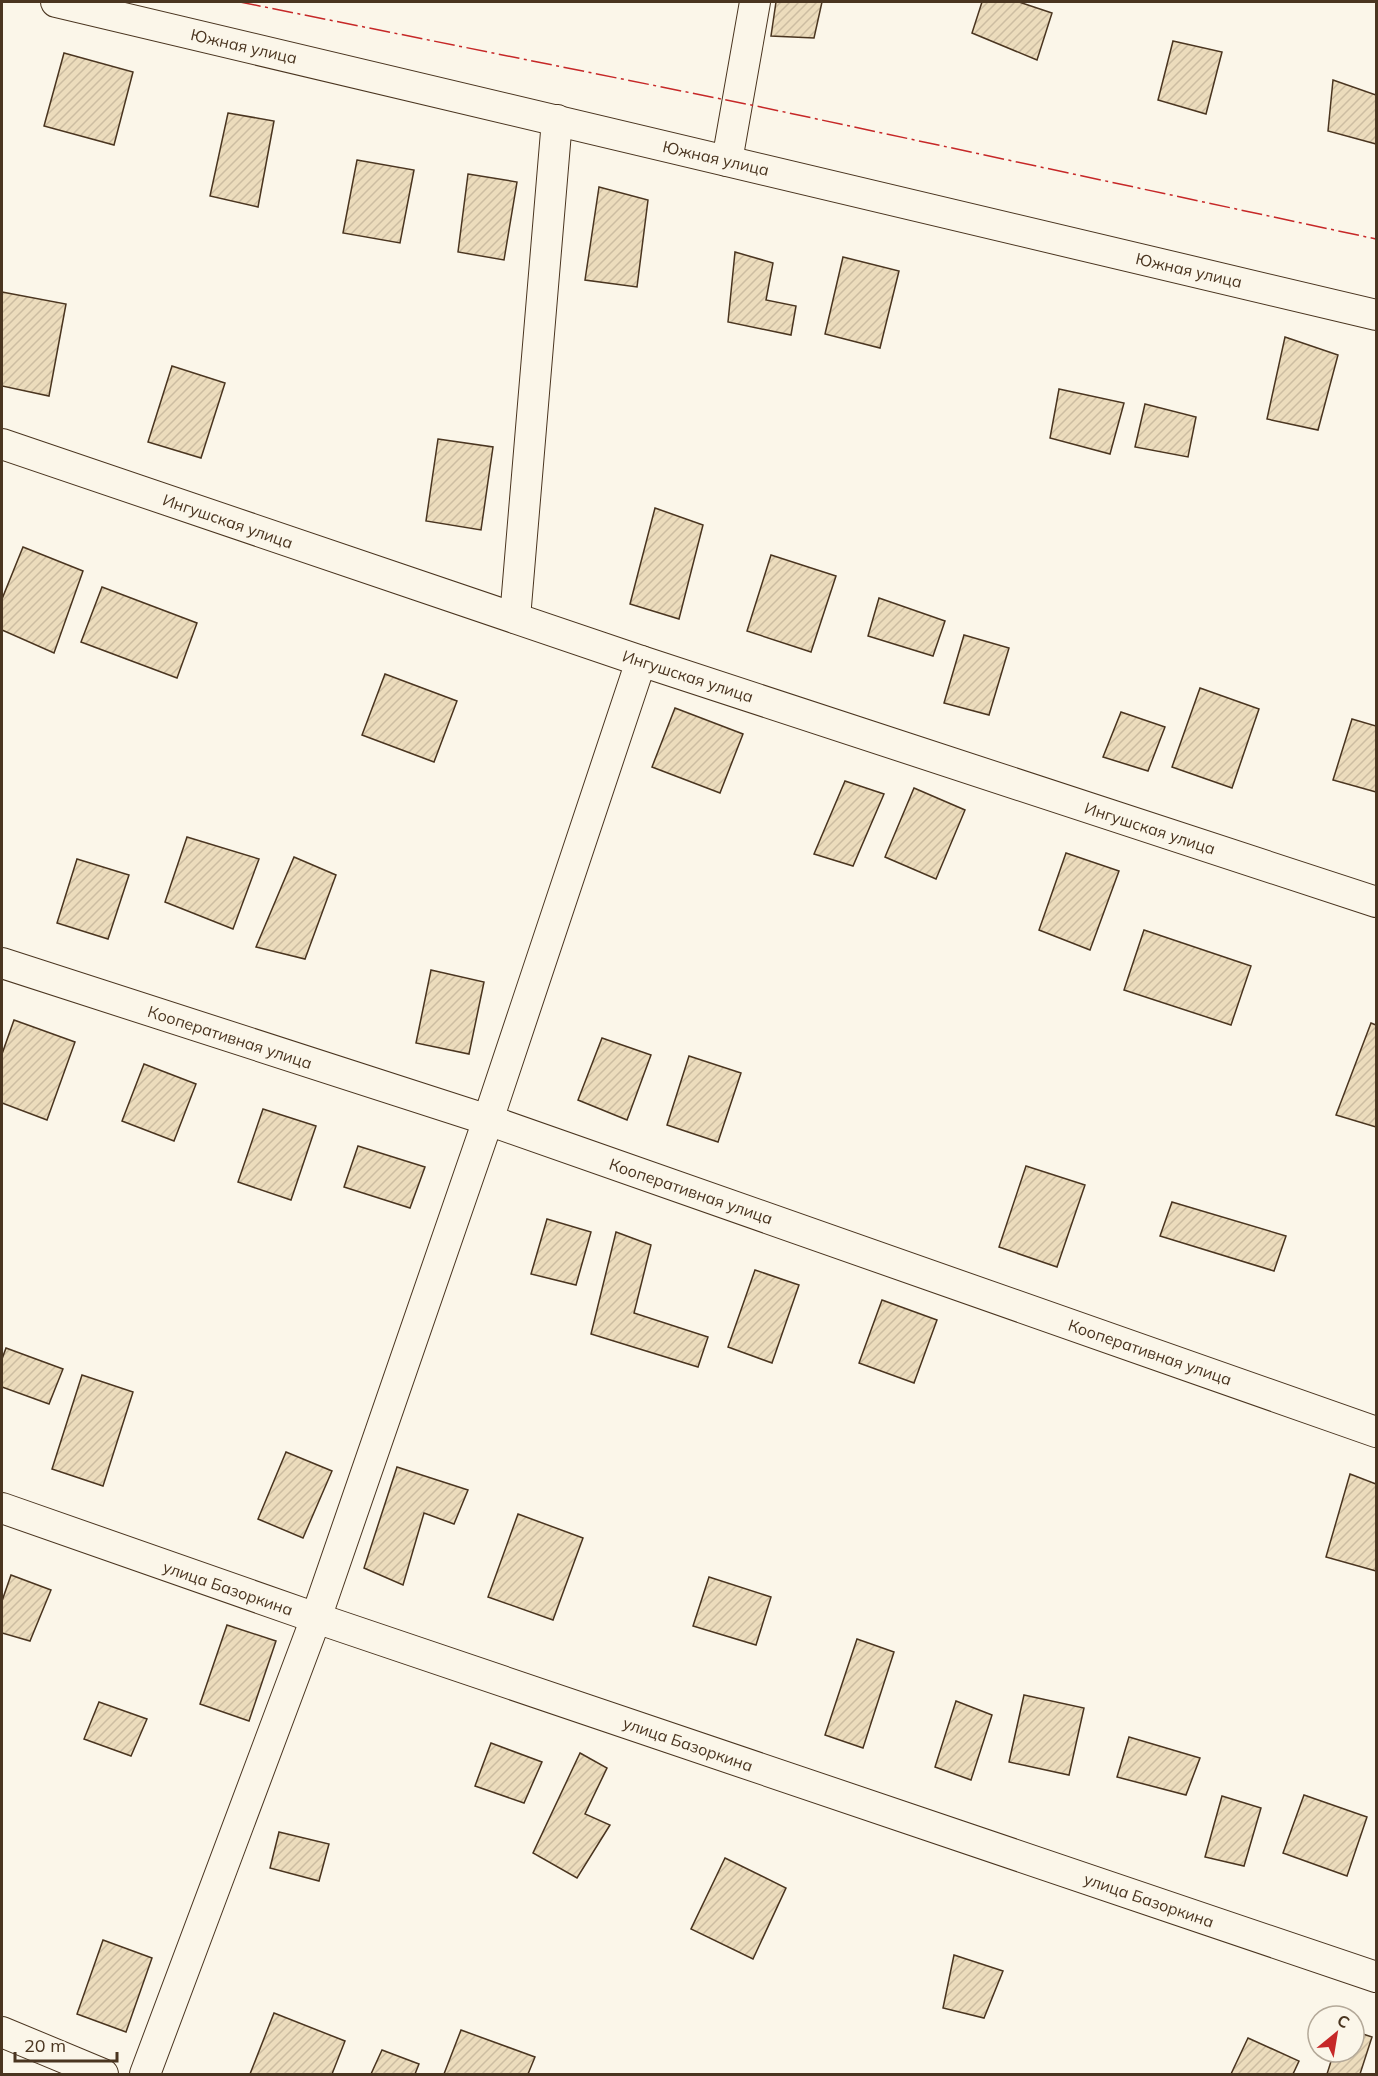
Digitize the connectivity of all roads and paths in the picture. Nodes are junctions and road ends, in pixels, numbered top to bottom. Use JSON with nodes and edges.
{"nodes":[{"id":1,"x":56,"y":2,"type":"edge"},
{"id":2,"x":755,"y":2,"type":"edge"},
{"id":3,"x":557,"y":120,"type":"junction"},
{"id":4,"x":727,"y":160,"type":"junction"},
{"id":5,"x":1377,"y":315,"type":"edge"},
{"id":6,"x":2,"y":444,"type":"edge"},
{"id":7,"x":515,"y":618,"type":"junction"},
{"id":8,"x":641,"y":661,"type":"junction"},
{"id":9,"x":1377,"y":902,"type":"edge"},
{"id":10,"x":2,"y":963,"type":"edge"},
{"id":11,"x":489,"y":1120,"type":"junction"},
{"id":12,"x":1377,"y":1432,"type":"edge"},
{"id":13,"x":2,"y":1508,"type":"edge"},
{"id":14,"x":316,"y":1618,"type":"junction"},
{"id":15,"x":1377,"y":1977,"type":"edge"},
{"id":16,"x":2,"y":2032,"type":"edge"},
{"id":17,"x":103,"y":2074,"type":"edge"},
{"id":18,"x":145,"y":2074,"type":"edge"}],
"edges":[{"from":1,"to":3,"type":"street","name":"Южная улица"},
{"from":2,"to":4,"type":"street"},
{"from":3,"to":4,"type":"street","name":"Южная улица"},
{"from":3,"to":7,"type":"street"},
{"from":4,"to":5,"type":"street","name":"Южная улица"},
{"from":6,"to":7,"type":"street","name":"Ингушская улица"},
{"from":7,"to":8,"type":"street","name":"Ингушская улица"},
{"from":8,"to":9,"type":"street","name":"Ингушская улица"},
{"from":8,"to":11,"type":"street"},
{"from":10,"to":11,"type":"street","name":"Кооперативная улица"},
{"from":11,"to":12,"type":"street","name":"Кооперативная улица"},
{"from":11,"to":14,"type":"street"},
{"from":13,"to":14,"type":"street","name":"улица Базоркина"},
{"from":14,"to":15,"type":"street","name":"улица Базоркина"},
{"from":14,"to":18,"type":"street"},
{"from":16,"to":17,"type":"street"}]}
